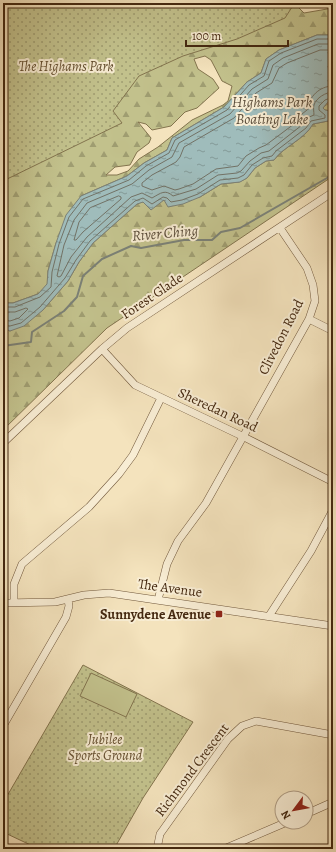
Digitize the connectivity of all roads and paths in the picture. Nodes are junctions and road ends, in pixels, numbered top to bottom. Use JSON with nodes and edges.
{"nodes":[{"id":1,"x":333,"y":192,"type":"edge"},
{"id":2,"x":280,"y":228,"type":"junction"},
{"id":3,"x":309,"y":319,"type":"junction"},
{"id":4,"x":333,"y":331,"type":"edge"},
{"id":5,"x":102,"y":349,"type":"junction"},
{"id":6,"x":161,"y":398,"type":"junction"},
{"id":7,"x":242,"y":436,"type":"junction"},
{"id":8,"x":3,"y":443,"type":"edge"},
{"id":9,"x":333,"y":482,"type":"edge"},
{"id":10,"x":333,"y":510,"type":"edge"},
{"id":11,"x":68,"y":599,"type":"junction"},
{"id":12,"x":158,"y":600,"type":"junction"},
{"id":13,"x":3,"y":603,"type":"edge"},
{"id":14,"x":14,"y":603,"type":"junction"},
{"id":15,"x":269,"y":616,"type":"junction"},
{"id":16,"x":333,"y":626,"type":"edge"},
{"id":17,"x":3,"y":726,"type":"edge"},
{"id":18,"x":333,"y":734,"type":"edge"},
{"id":19,"x":333,"y":802,"type":"edge"},
{"id":20,"x":314,"y":810,"type":"edge"},
{"id":21,"x":274,"y":828,"type":"edge"},
{"id":22,"x":157,"y":849,"type":"edge"},
{"id":23,"x":224,"y":849,"type":"edge"}],
"edges":[{"from":1,"to":2,"type":"street","name":"Forest Glade"},
{"from":2,"to":3,"type":"street","name":"Clivedon Road"},
{"from":2,"to":5,"type":"street","name":"Forest Glade"},
{"from":3,"to":4,"type":"street"},
{"from":3,"to":7,"type":"street","name":"Clivedon Road"},
{"from":5,"to":6,"type":"street","name":"Sheredan Road"},
{"from":5,"to":8,"type":"street","name":"Forest Glade"},
{"from":6,"to":7,"type":"street","name":"Sheredan Road"},
{"from":6,"to":14,"type":"street"},
{"from":7,"to":9,"type":"street","name":"Sheredan Road"},
{"from":7,"to":12,"type":"street"},
{"from":10,"to":15,"type":"street"},
{"from":11,"to":12,"type":"street","name":"The Avenue"},
{"from":11,"to":14,"type":"street","name":"The Avenue"},
{"from":11,"to":17,"type":"street"},
{"from":12,"to":15,"type":"street","name":"The Avenue"},
{"from":13,"to":14,"type":"street","name":"The Avenue"},
{"from":15,"to":16,"type":"street","name":"The Avenue"},
{"from":18,"to":22,"type":"street","name":"Richmond Crescent"},
{"from":19,"to":20,"type":"street"},
{"from":21,"to":23,"type":"street"}]}
